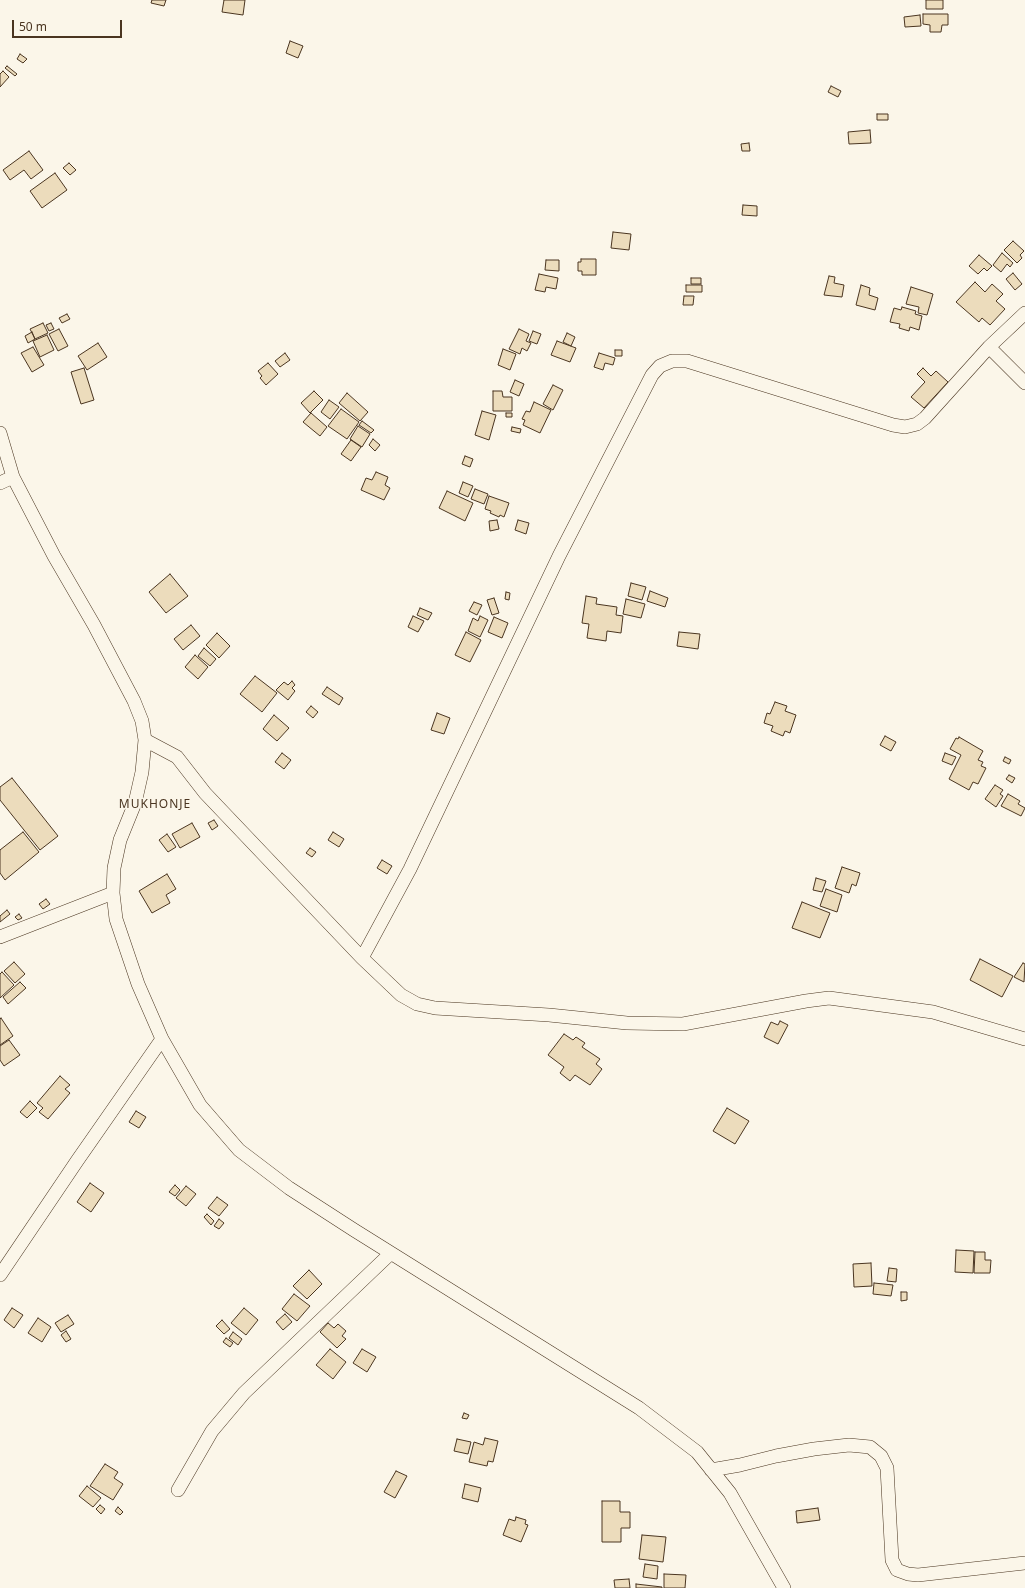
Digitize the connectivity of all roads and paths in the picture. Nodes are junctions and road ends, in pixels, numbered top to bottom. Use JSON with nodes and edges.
{"nodes":[{"id":1,"x":1025,"y":314,"type":"edge"},
{"id":2,"x":989,"y":347,"type":"junction"},
{"id":3,"x":1025,"y":383,"type":"edge"},
{"id":4,"x":0,"y":433,"type":"edge"},
{"id":5,"x":13,"y":477,"type":"junction"},
{"id":6,"x":0,"y":483,"type":"edge"},
{"id":7,"x":145,"y":740,"type":"junction"},
{"id":8,"x":113,"y":892,"type":"junction"},
{"id":9,"x":0,"y":936,"type":"edge"},
{"id":10,"x":362,"y":958,"type":"junction"},
{"id":11,"x":162,"y":1039,"type":"junction"},
{"id":12,"x":1025,"y":1039,"type":"edge"},
{"id":13,"x":391,"y":1253,"type":"junction"},
{"id":14,"x":0,"y":1276,"type":"edge"},
{"id":15,"x":711,"y":1470,"type":"junction"},
{"id":16,"x":178,"y":1490,"type":"dead end"},
{"id":17,"x":1025,"y":1563,"type":"edge"},
{"id":18,"x":784,"y":1588,"type":"edge"}],
"edges":[{"from":1,"to":2,"type":"street"},
{"from":2,"to":3,"type":"street"},
{"from":2,"to":10,"type":"street"},
{"from":4,"to":5,"type":"street"},
{"from":5,"to":6,"type":"street"},
{"from":5,"to":7,"type":"street"},
{"from":7,"to":8,"type":"street"},
{"from":7,"to":10,"type":"street"},
{"from":8,"to":9,"type":"street"},
{"from":8,"to":11,"type":"street"},
{"from":10,"to":12,"type":"street"},
{"from":11,"to":13,"type":"street"},
{"from":11,"to":14,"type":"street"},
{"from":13,"to":15,"type":"street"},
{"from":13,"to":16,"type":"street"},
{"from":15,"to":17,"type":"street"},
{"from":15,"to":18,"type":"street"}]}
